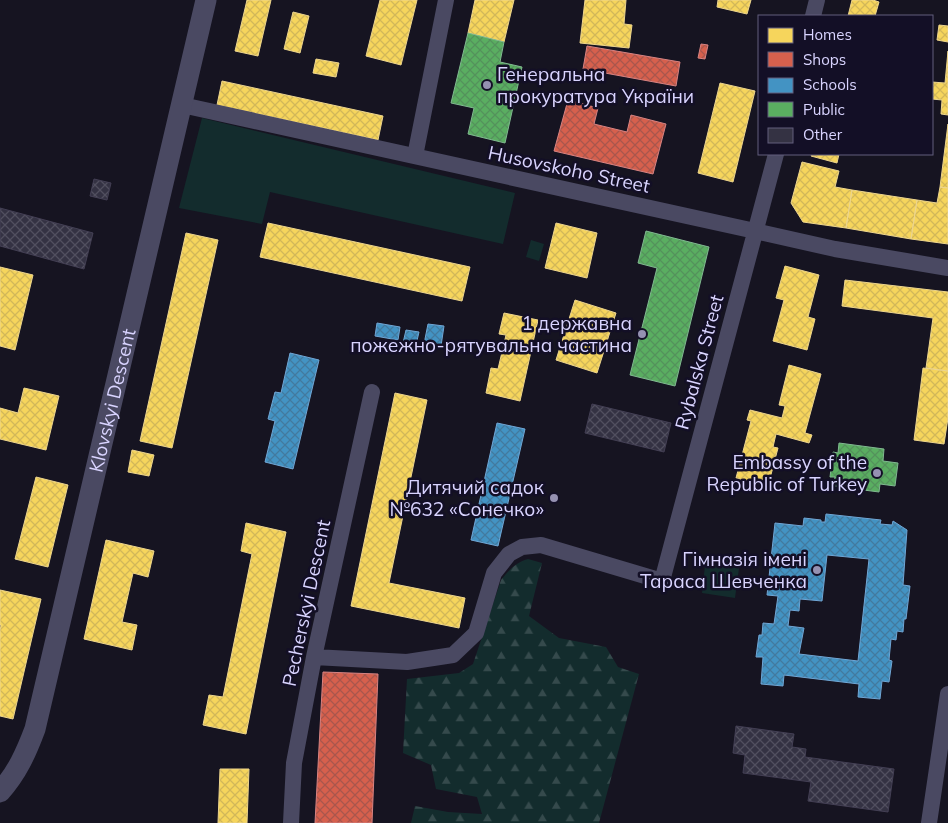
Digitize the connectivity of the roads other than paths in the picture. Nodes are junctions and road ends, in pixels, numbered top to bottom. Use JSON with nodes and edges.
{"nodes":[{"id":1,"x":206,"y":0,"type":"edge"},
{"id":2,"x":446,"y":0,"type":"edge"},
{"id":3,"x":817,"y":0,"type":"edge"},
{"id":4,"x":813,"y":15,"type":"edge"},
{"id":5,"x":182,"y":105,"type":"junction"},
{"id":6,"x":776,"y":155,"type":"edge"},
{"id":7,"x":415,"y":156,"type":"junction"},
{"id":8,"x":755,"y":230,"type":"junction"},
{"id":9,"x":948,"y":268,"type":"edge"},
{"id":10,"x":372,"y":392,"type":"dead end"},
{"id":11,"x":314,"y":657,"type":"junction"},
{"id":12,"x":948,"y":694,"type":"edge"},
{"id":13,"x":942,"y":780,"type":"edge"},
{"id":14,"x":0,"y":792,"type":"edge"},
{"id":15,"x":291,"y":823,"type":"edge"},
{"id":16,"x":929,"y":823,"type":"edge"}],
"edges":[{"from":1,"to":5,"type":"street","name":"Klovskyi Descent"},
{"from":2,"to":7,"type":"street"},
{"from":3,"to":4,"type":"street"},
{"from":5,"to":7,"type":"street","name":"Husovskoho Street"},
{"from":5,"to":14,"type":"street","name":"Klovskyi Descent"},
{"from":6,"to":8,"type":"street","name":"Rybalska Street"},
{"from":7,"to":8,"type":"street","name":"Husovskoho Street"},
{"from":8,"to":9,"type":"street","name":"Husovskoho Street"},
{"from":8,"to":11,"type":"street","name":"Rybalska Street"},
{"from":10,"to":11,"type":"street","name":"Pecherskyi Descent"},
{"from":11,"to":15,"type":"street","name":"Pecherskyi Descent"},
{"from":12,"to":13,"type":"street"},
{"from":13,"to":16,"type":"street"}]}
